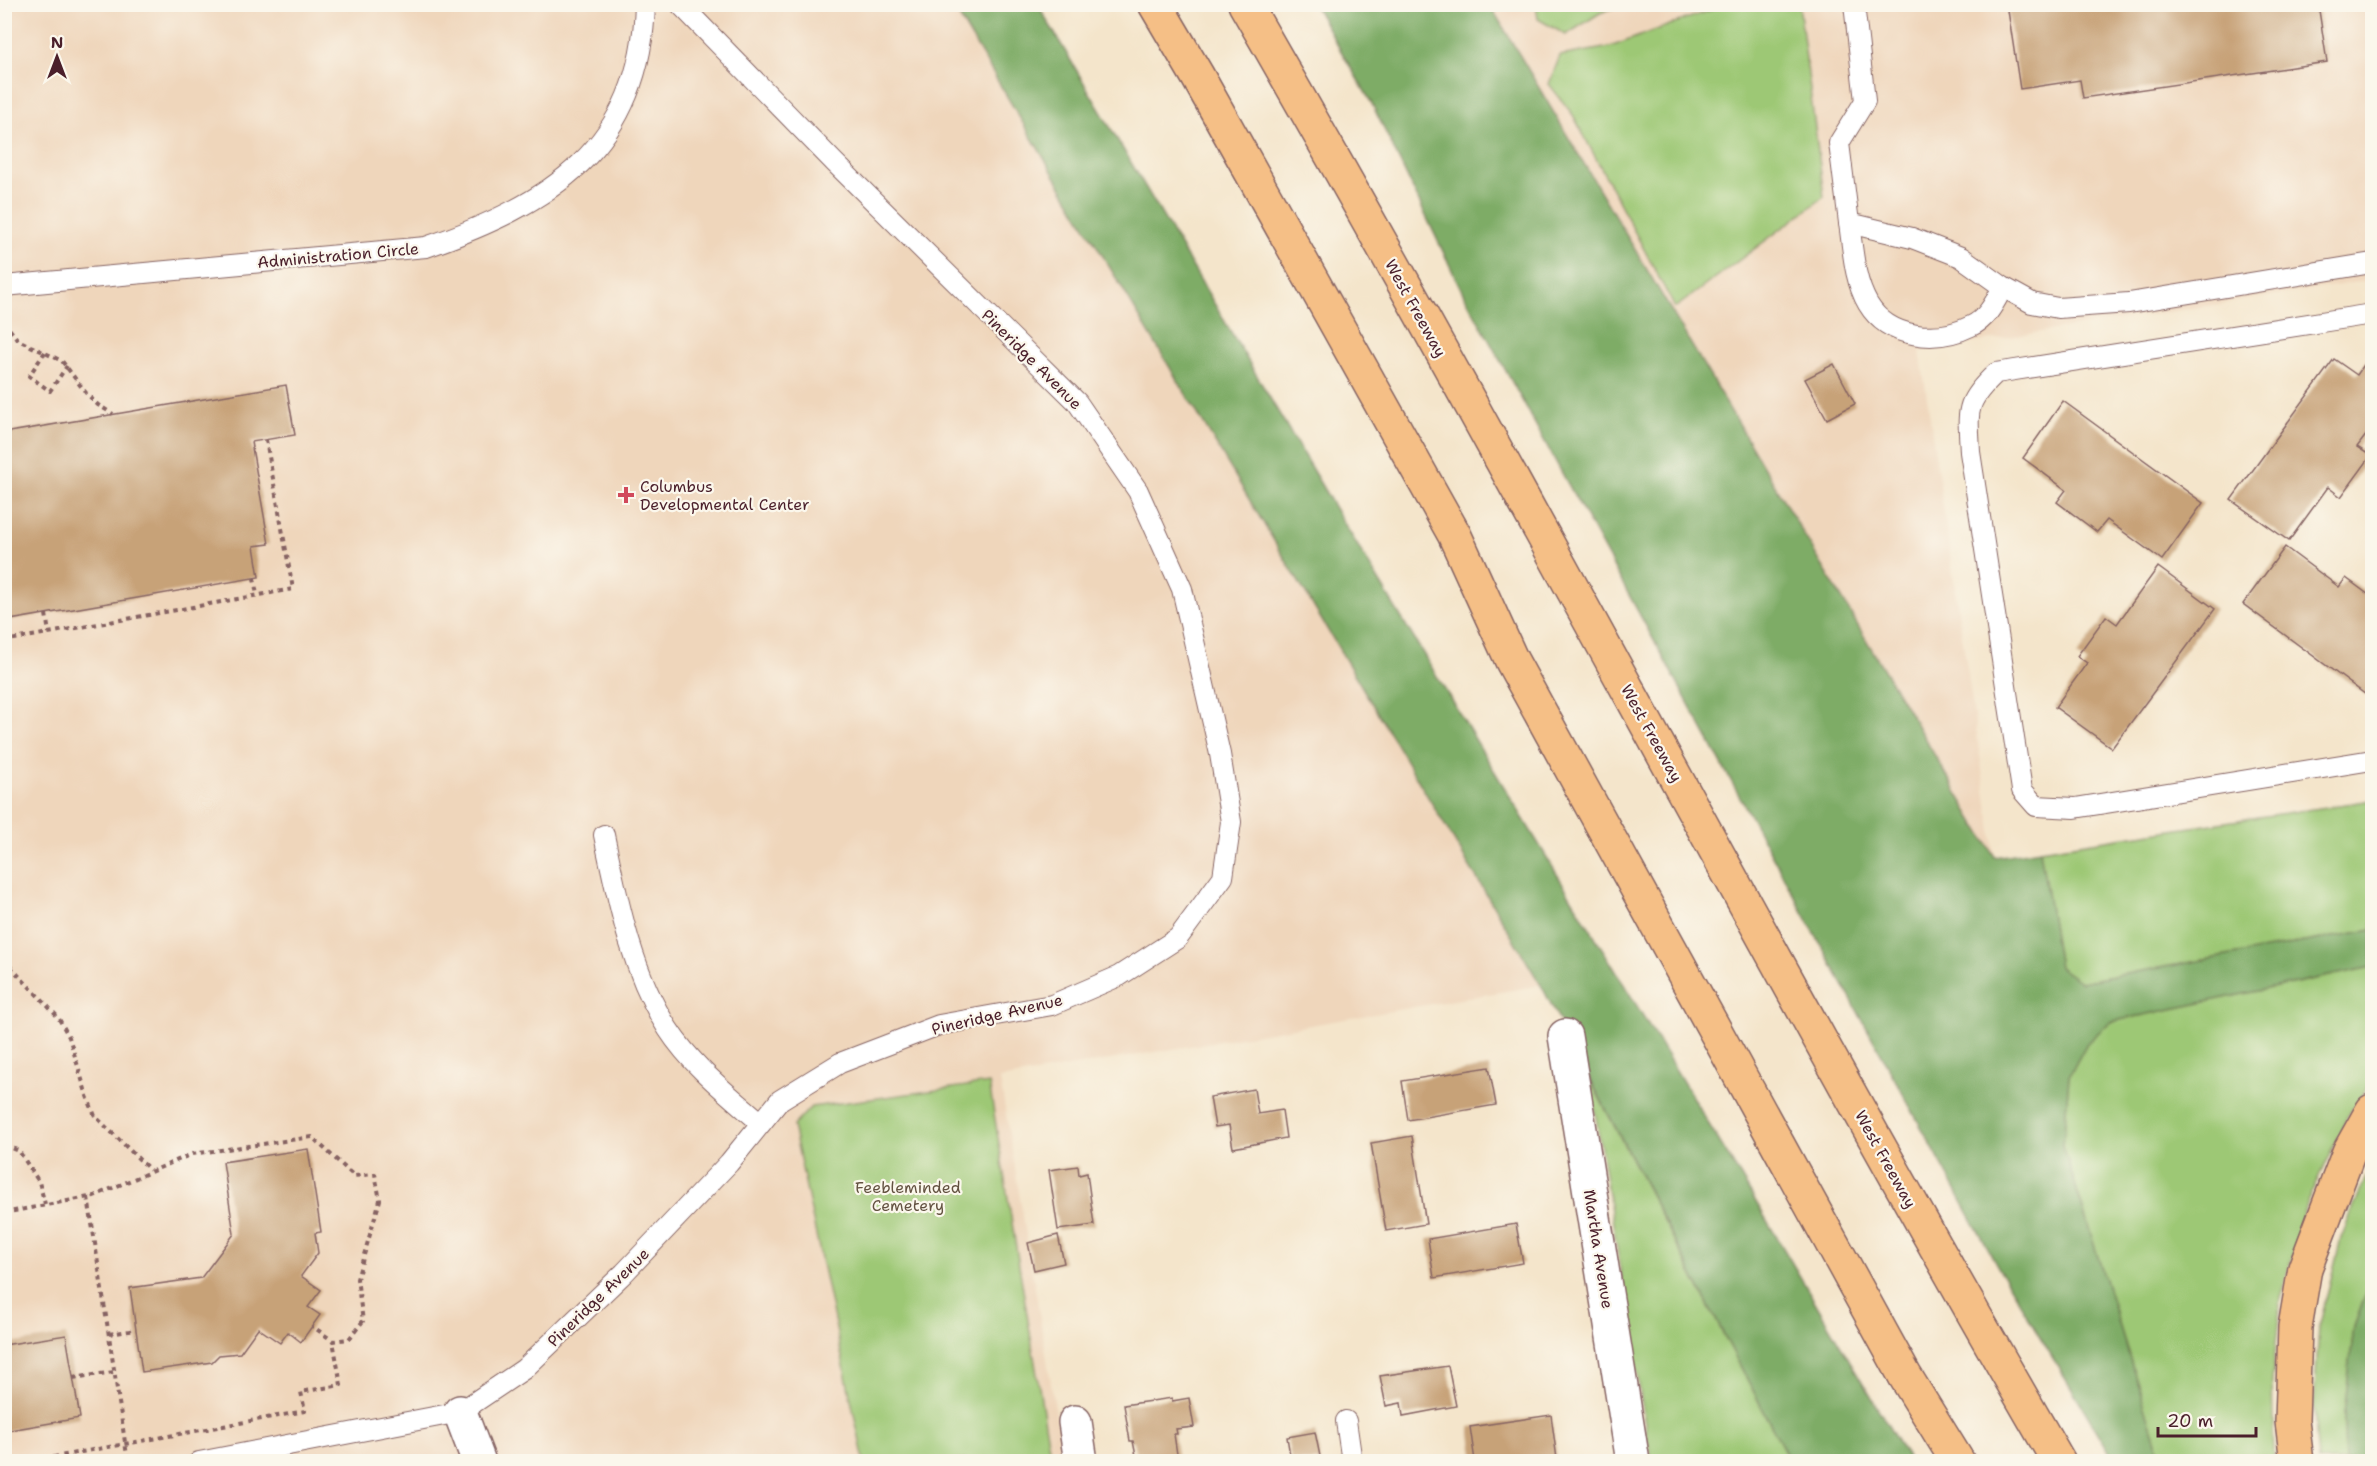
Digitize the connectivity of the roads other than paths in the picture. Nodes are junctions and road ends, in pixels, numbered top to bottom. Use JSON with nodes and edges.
{"nodes":[{"id":1,"x":645,"y":4,"type":"edge"},
{"id":2,"x":680,"y":4,"type":"edge"},
{"id":3,"x":1155,"y":4,"type":"edge"},
{"id":4,"x":1245,"y":4,"type":"edge"},
{"id":5,"x":1854,"y":4,"type":"edge"},
{"id":6,"x":1849,"y":223,"type":"junction"},
{"id":7,"x":2373,"y":263,"type":"edge"},
{"id":8,"x":4,"y":286,"type":"edge"},
{"id":9,"x":2002,"y":287,"type":"junction"},
{"id":10,"x":2373,"y":314,"type":"edge"},
{"id":11,"x":2373,"y":760,"type":"edge"},
{"id":12,"x":604,"y":835,"type":"dead end"},
{"id":13,"x":1565,"y":1036,"type":"dead end"},
{"id":14,"x":2373,"y":1111,"type":"edge"},
{"id":15,"x":761,"y":1123,"type":"junction"},
{"id":16,"x":460,"y":1412,"type":"junction"},
{"id":17,"x":1346,"y":1421,"type":"dead end"},
{"id":18,"x":1075,"y":1422,"type":"dead end"},
{"id":19,"x":199,"y":1461,"type":"edge"},
{"id":20,"x":479,"y":1461,"type":"edge"},
{"id":21,"x":1081,"y":1461,"type":"edge"},
{"id":22,"x":1352,"y":1461,"type":"edge"},
{"id":23,"x":1633,"y":1461,"type":"edge"},
{"id":24,"x":1958,"y":1461,"type":"edge"},
{"id":25,"x":2059,"y":1461,"type":"edge"},
{"id":26,"x":2297,"y":1461,"type":"edge"}],
"edges":[{"from":1,"to":8,"type":"lane","name":"Administration Circle"},
{"from":2,"to":15,"type":"lane","name":"Pineridge Avenue"},
{"from":3,"to":24,"type":"highway"},
{"from":4,"to":25,"type":"highway","name":"West Freeway"},
{"from":5,"to":6,"type":"lane"},
{"from":6,"to":9,"type":"lane"},
{"from":6,"to":9,"type":"lane"},
{"from":7,"to":9,"type":"lane"},
{"from":10,"to":11,"type":"lane"},
{"from":12,"to":15,"type":"lane"},
{"from":13,"to":23,"type":"street","name":"Martha Avenue"},
{"from":14,"to":26,"type":"highway"},
{"from":15,"to":16,"type":"lane","name":"Pineridge Avenue"},
{"from":16,"to":19,"type":"lane","name":"Pineridge Avenue"},
{"from":16,"to":20,"type":"street"},
{"from":17,"to":22,"type":"lane"},
{"from":18,"to":21,"type":"street"}]}
